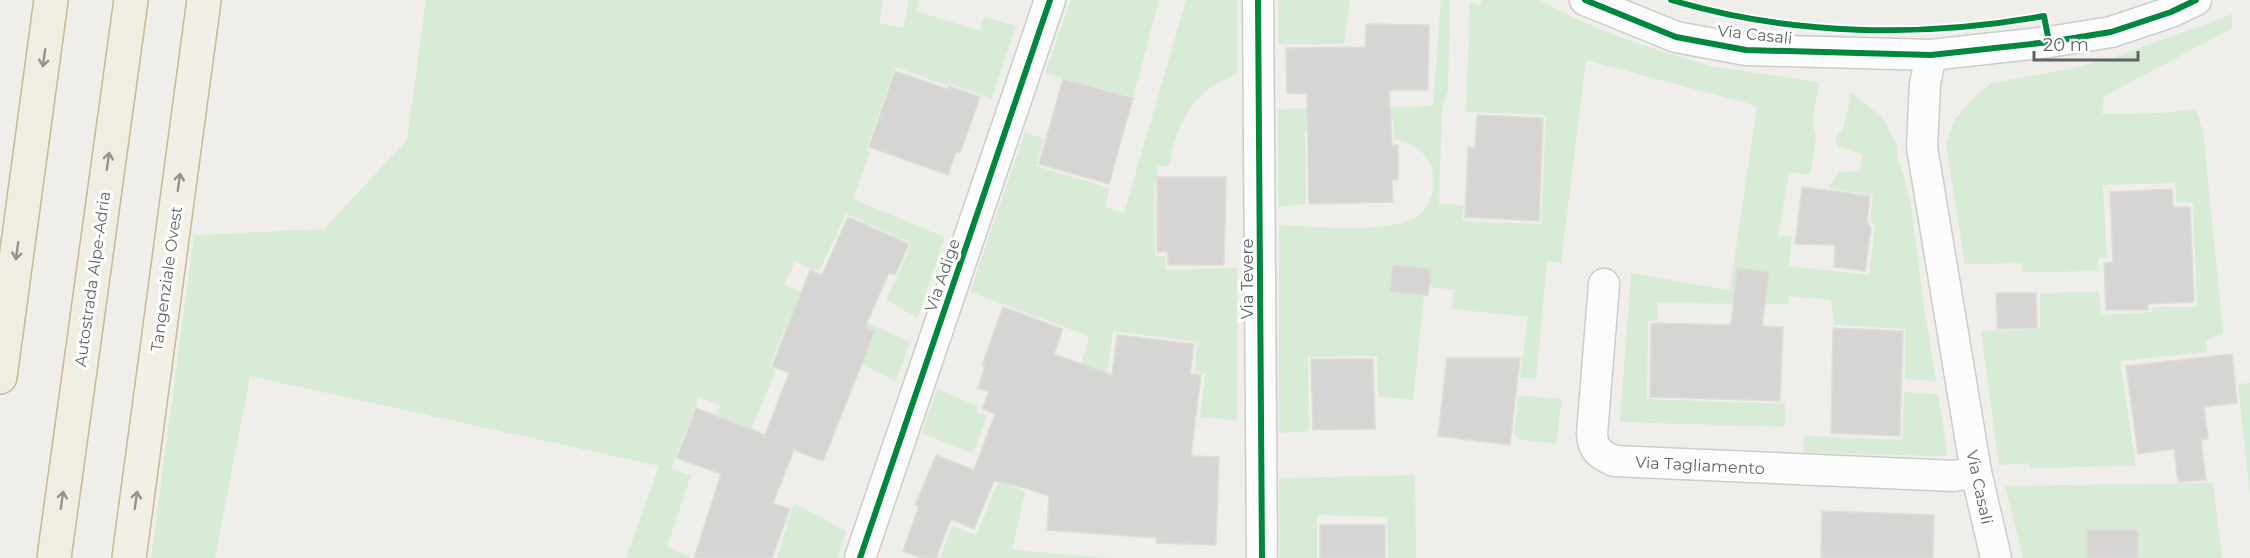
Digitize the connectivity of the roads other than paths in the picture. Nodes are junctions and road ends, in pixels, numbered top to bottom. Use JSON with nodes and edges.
{"nodes":[{"id":1,"x":51,"y":0,"type":"edge"},
{"id":2,"x":131,"y":0,"type":"edge"},
{"id":3,"x":204,"y":0,"type":"edge"},
{"id":4,"x":1050,"y":0,"type":"edge"},
{"id":5,"x":1258,"y":0,"type":"edge"},
{"id":6,"x":1585,"y":0,"type":"edge"},
{"id":7,"x":2196,"y":0,"type":"edge"},
{"id":8,"x":1931,"y":55,"type":"junction"},
{"id":9,"x":1604,"y":284,"type":"dead end"},
{"id":10,"x":0,"y":377,"type":"edge"},
{"id":11,"x":1976,"y":472,"type":"junction"},
{"id":12,"x":54,"y":558,"type":"edge"},
{"id":13,"x":129,"y":558,"type":"edge"},
{"id":14,"x":860,"y":558,"type":"edge"},
{"id":15,"x":1262,"y":558,"type":"edge"},
{"id":16,"x":1996,"y":558,"type":"edge"}],
"edges":[{"from":1,"to":10,"type":"highway","one_way":true},
{"from":12,"to":2,"type":"highway","name":"Autostrada Alpe-Adria","one_way":true},
{"from":13,"to":3,"type":"highway","name":"Tangenziale Ovest","one_way":true},
{"from":4,"to":14,"type":"street","name":"Via Adige"},
{"from":5,"to":15,"type":"street","name":"Via Tevere"},
{"from":6,"to":8,"type":"street","name":"Via Casali"},
{"from":7,"to":8,"type":"street"},
{"from":8,"to":11,"type":"street","name":"Via Casali"},
{"from":9,"to":11,"type":"street","name":"Via Tagliamento"},
{"from":11,"to":16,"type":"street","name":"Via Casali"}]}
